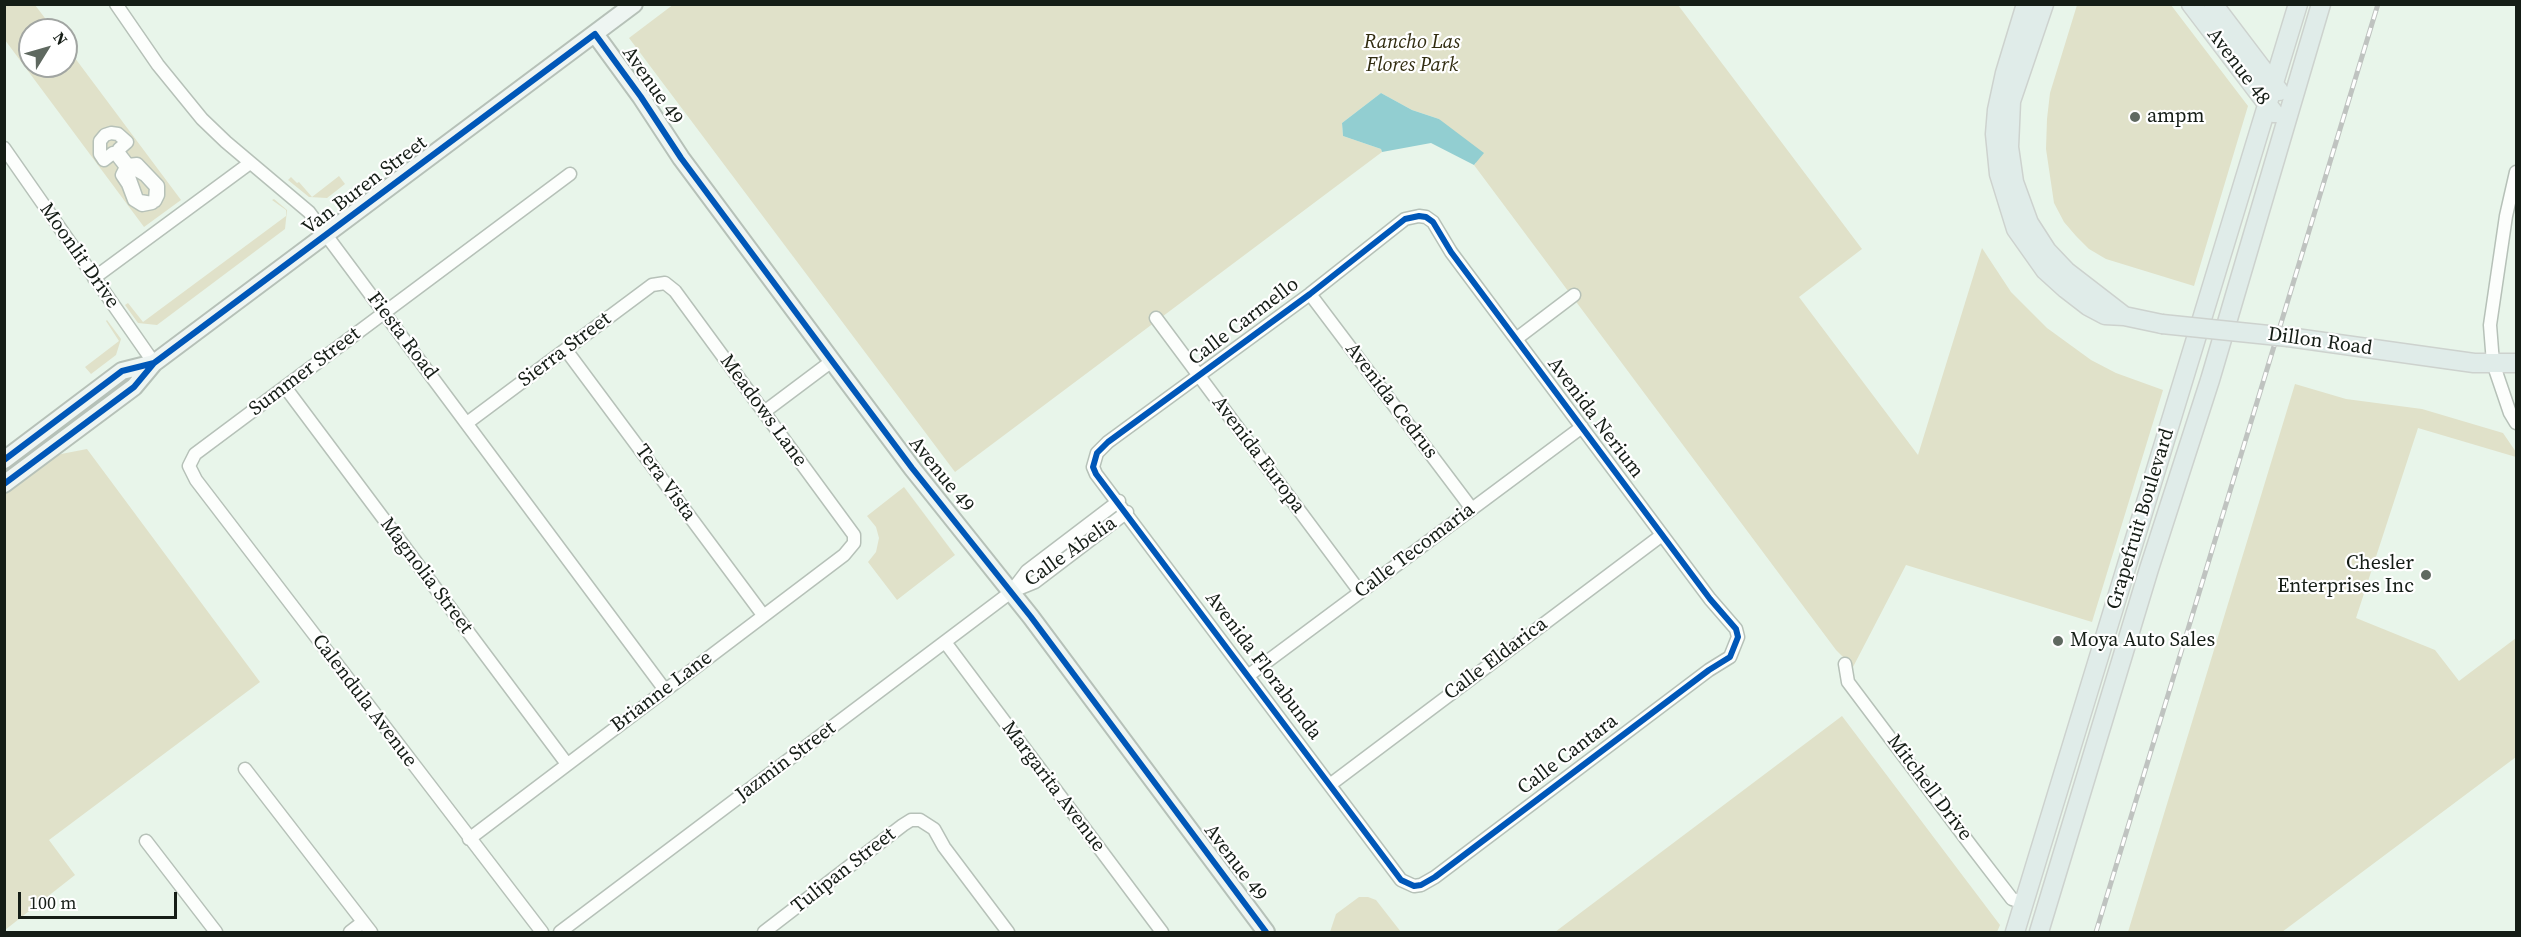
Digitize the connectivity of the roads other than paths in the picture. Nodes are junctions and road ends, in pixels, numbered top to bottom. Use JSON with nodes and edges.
{"nodes":[{"id":1,"x":116,"y":4,"type":"edge"},
{"id":2,"x":634,"y":4,"type":"edge"},
{"id":3,"x":2026,"y":4,"type":"edge"},
{"id":4,"x":2044,"y":4,"type":"edge"},
{"id":5,"x":2191,"y":4,"type":"edge"},
{"id":6,"x":2213,"y":4,"type":"edge"},
{"id":7,"x":2298,"y":4,"type":"edge"},
{"id":8,"x":2321,"y":4,"type":"edge"},
{"id":9,"x":595,"y":34,"type":"junction"},
{"id":10,"x":2274,"y":84,"type":"junction"},
{"id":11,"x":2268,"y":105,"type":"junction"},
{"id":12,"x":2292,"y":108,"type":"junction"},
{"id":13,"x":2286,"y":129,"type":"junction"},
{"id":14,"x":4,"y":147,"type":"edge"},
{"id":15,"x":250,"y":163,"type":"junction"},
{"id":16,"x":2517,"y":172,"type":"edge"},
{"id":17,"x":570,"y":174,"type":"dead end"},
{"id":18,"x":130,"y":181,"type":"joint"},
{"id":19,"x":1419,"y":216,"type":"joint"},
{"id":20,"x":327,"y":235,"type":"junction"},
{"id":21,"x":94,"y":278,"type":"junction"},
{"id":22,"x":665,"y":283,"type":"joint"},
{"id":23,"x":1310,"y":294,"type":"junction"},
{"id":24,"x":1574,"y":295,"type":"dead end"},
{"id":25,"x":384,"y":313,"type":"junction"},
{"id":26,"x":2124,"y":316,"type":"junction"},
{"id":27,"x":1156,"y":318,"type":"dead end"},
{"id":28,"x":1516,"y":339,"type":"junction"},
{"id":29,"x":566,"y":350,"type":"junction"},
{"id":30,"x":832,"y":361,"type":"junction"},
{"id":31,"x":154,"y":363,"type":"junction"},
{"id":32,"x":2493,"y":363,"type":"junction"},
{"id":33,"x":2517,"y":363,"type":"edge"},
{"id":34,"x":1199,"y":376,"type":"junction"},
{"id":35,"x":285,"y":387,"type":"junction"},
{"id":36,"x":764,"y":412,"type":"junction"},
{"id":37,"x":467,"y":423,"type":"junction"},
{"id":38,"x":2517,"y":423,"type":"edge"},
{"id":39,"x":1582,"y":427,"type":"junction"},
{"id":40,"x":4,"y":460,"type":"edge"},
{"id":41,"x":1094,"y":460,"type":"joint"},
{"id":42,"x":189,"y":466,"type":"joint"},
{"id":43,"x":4,"y":484,"type":"edge"},
{"id":44,"x":1119,"y":501,"type":"junction"},
{"id":45,"x":1472,"y":509,"type":"junction"},
{"id":46,"x":1127,"y":512,"type":"junction"},
{"id":47,"x":1662,"y":536,"type":"junction"},
{"id":48,"x":854,"y":543,"type":"joint"},
{"id":49,"x":1011,"y":592,"type":"junction"},
{"id":50,"x":1360,"y":592,"type":"junction"},
{"id":51,"x":763,"y":615,"type":"junction"},
{"id":52,"x":945,"y":642,"type":"junction"},
{"id":53,"x":1737,"y":644,"type":"joint"},
{"id":54,"x":1845,"y":664,"type":"dead end"},
{"id":55,"x":1249,"y":675,"type":"junction"},
{"id":56,"x":665,"y":690,"type":"junction"},
{"id":57,"x":567,"y":764,"type":"junction"},
{"id":58,"x":245,"y":769,"type":"dead end"},
{"id":59,"x":1331,"y":784,"type":"junction"},
{"id":60,"x":469,"y":839,"type":"junction"},
{"id":61,"x":146,"y":841,"type":"dead end"},
{"id":62,"x":1414,"y":886,"type":"joint"},
{"id":63,"x":2025,"y":903,"type":"junction"},
{"id":64,"x":367,"y":927,"type":"edge"},
{"id":65,"x":216,"y":933,"type":"edge"},
{"id":66,"x":350,"y":933,"type":"edge"},
{"id":67,"x":542,"y":933,"type":"edge"},
{"id":68,"x":560,"y":933,"type":"edge"},
{"id":69,"x":764,"y":933,"type":"edge"},
{"id":70,"x":1008,"y":933,"type":"edge"},
{"id":71,"x":1162,"y":933,"type":"edge"},
{"id":72,"x":1266,"y":933,"type":"edge"},
{"id":73,"x":2015,"y":933,"type":"edge"},
{"id":74,"x":2029,"y":933,"type":"edge"},
{"id":75,"x":2039,"y":933,"type":"edge"}],
"edges":[{"from":1,"to":15,"type":"street","name":"Fiesta Road"},
{"from":2,"to":9,"type":"street","name":"Van Buren Street"},
{"from":3,"to":26,"type":"main road","name":"Dillon Road"},
{"from":4,"to":26,"type":"main road","name":"Dillon Road"},
{"from":5,"to":11,"type":"main road","name":"Avenue 48"},
{"from":6,"to":10,"type":"main road","name":"Avenue 48"},
{"from":7,"to":10,"type":"main road","name":"Grapefruit Boulevard"},
{"from":8,"to":12,"type":"main road","name":"Grapefruit Boulevard"},
{"from":9,"to":20,"type":"street","name":"Van Buren Street"},
{"from":9,"to":30,"type":"street","name":"Avenue 49"},
{"from":10,"to":11,"type":"main road","name":"Grapefruit Boulevard"},
{"from":10,"to":12,"type":"main road","name":"Avenue 48"},
{"from":11,"to":13,"type":"main road","name":"Avenue 48"},
{"from":11,"to":63,"type":"main road","name":"Grapefruit Boulevard"},
{"from":12,"to":13,"type":"main road","name":"Grapefruit Boulevard"},
{"from":13,"to":75,"type":"main road","name":"Grapefruit Boulevard"},
{"from":14,"to":21,"type":"street","name":"Moonlit Drive"},
{"from":15,"to":20,"type":"street","name":"Fiesta Road"},
{"from":15,"to":21,"type":"street"},
{"from":16,"to":32,"type":"street"},
{"from":17,"to":25,"type":"street","name":"Summer Street"},
{"from":18,"to":18,"type":"street"},
{"from":19,"to":23,"type":"street","name":"Calle Carmello"},
{"from":19,"to":28,"type":"street","name":"Avenida Nerium"},
{"from":20,"to":25,"type":"street","name":"Fiesta Road"},
{"from":20,"to":31,"type":"street","name":"Van Buren Street"},
{"from":21,"to":31,"type":"street","name":"Moonlit Drive"},
{"from":22,"to":29,"type":"street","name":"Sierra Street"},
{"from":22,"to":36,"type":"street","name":"Meadows Lane"},
{"from":23,"to":34,"type":"street","name":"Calle Carmello"},
{"from":23,"to":45,"type":"street","name":"Avenida Cedrus"},
{"from":24,"to":28,"type":"street"},
{"from":25,"to":35,"type":"street","name":"Summer Street"},
{"from":25,"to":37,"type":"street","name":"Fiesta Road"},
{"from":26,"to":32,"type":"main road","name":"Dillon Road","bridge":true},
{"from":27,"to":34,"type":"street","name":"Avenida Europa"},
{"from":28,"to":39,"type":"street","name":"Avenida Nerium"},
{"from":29,"to":37,"type":"street","name":"Sierra Street"},
{"from":29,"to":51,"type":"street","name":"Tera Vista"},
{"from":30,"to":36,"type":"street"},
{"from":30,"to":49,"type":"street","name":"Avenue 49"},
{"from":31,"to":40,"type":"street","name":"Van Buren Street"},
{"from":31,"to":43,"type":"street","name":"Van Buren Street"},
{"from":32,"to":33,"type":"main road","name":"Dillon Road"},
{"from":32,"to":38,"type":"street"},
{"from":34,"to":41,"type":"street","name":"Calle Carmello"},
{"from":34,"to":50,"type":"street","name":"Avenida Europa"},
{"from":35,"to":42,"type":"street","name":"Summer Street"},
{"from":35,"to":57,"type":"street","name":"Magnolia Street"},
{"from":36,"to":48,"type":"street","name":"Meadows Lane"},
{"from":37,"to":56,"type":"street","name":"Fiesta Road"},
{"from":39,"to":45,"type":"street","name":"Calle Tecomaria"},
{"from":39,"to":47,"type":"street","name":"Avenida Nerium"},
{"from":41,"to":44,"type":"street","name":"Avenida Florabunda"},
{"from":42,"to":60,"type":"street","name":"Calendula Avenue"},
{"from":44,"to":46,"type":"street","name":"Avenida Florabunda"},
{"from":44,"to":49,"type":"street","name":"Calle Abelia"},
{"from":45,"to":50,"type":"street","name":"Calle Tecomaria"},
{"from":46,"to":49,"type":"street","name":"Calle Abelia"},
{"from":46,"to":55,"type":"street","name":"Avenida Florabunda"},
{"from":47,"to":53,"type":"street","name":"Avenida Nerium"},
{"from":47,"to":59,"type":"street","name":"Calle Eldarica"},
{"from":48,"to":51,"type":"street","name":"Brianne Lane"},
{"from":49,"to":52,"type":"street","name":"Jazmin Street"},
{"from":49,"to":72,"type":"street","name":"Avenue 49"},
{"from":50,"to":55,"type":"street","name":"Calle Tecomaria"},
{"from":51,"to":56,"type":"street","name":"Brianne Lane"},
{"from":52,"to":68,"type":"street","name":"Jazmin Street"},
{"from":52,"to":71,"type":"street","name":"Margarita Avenue"},
{"from":53,"to":62,"type":"street","name":"Calle Cantara"},
{"from":54,"to":63,"type":"street","name":"Mitchell Drive"},
{"from":55,"to":59,"type":"street","name":"Avenida Florabunda"},
{"from":56,"to":57,"type":"street","name":"Brianne Lane"},
{"from":57,"to":60,"type":"street","name":"Brianne Lane"},
{"from":58,"to":64,"type":"street"},
{"from":59,"to":62,"type":"street","name":"Avenida Florabunda"},
{"from":60,"to":67,"type":"street","name":"Calendula Avenue"},
{"from":61,"to":65,"type":"street"},
{"from":63,"to":73,"type":"main road","name":"Grapefruit Boulevard"},
{"from":63,"to":74,"type":"main road"},
{"from":64,"to":66,"type":"street"},
{"from":69,"to":70,"type":"street","name":"Tulipan Street"}]}
